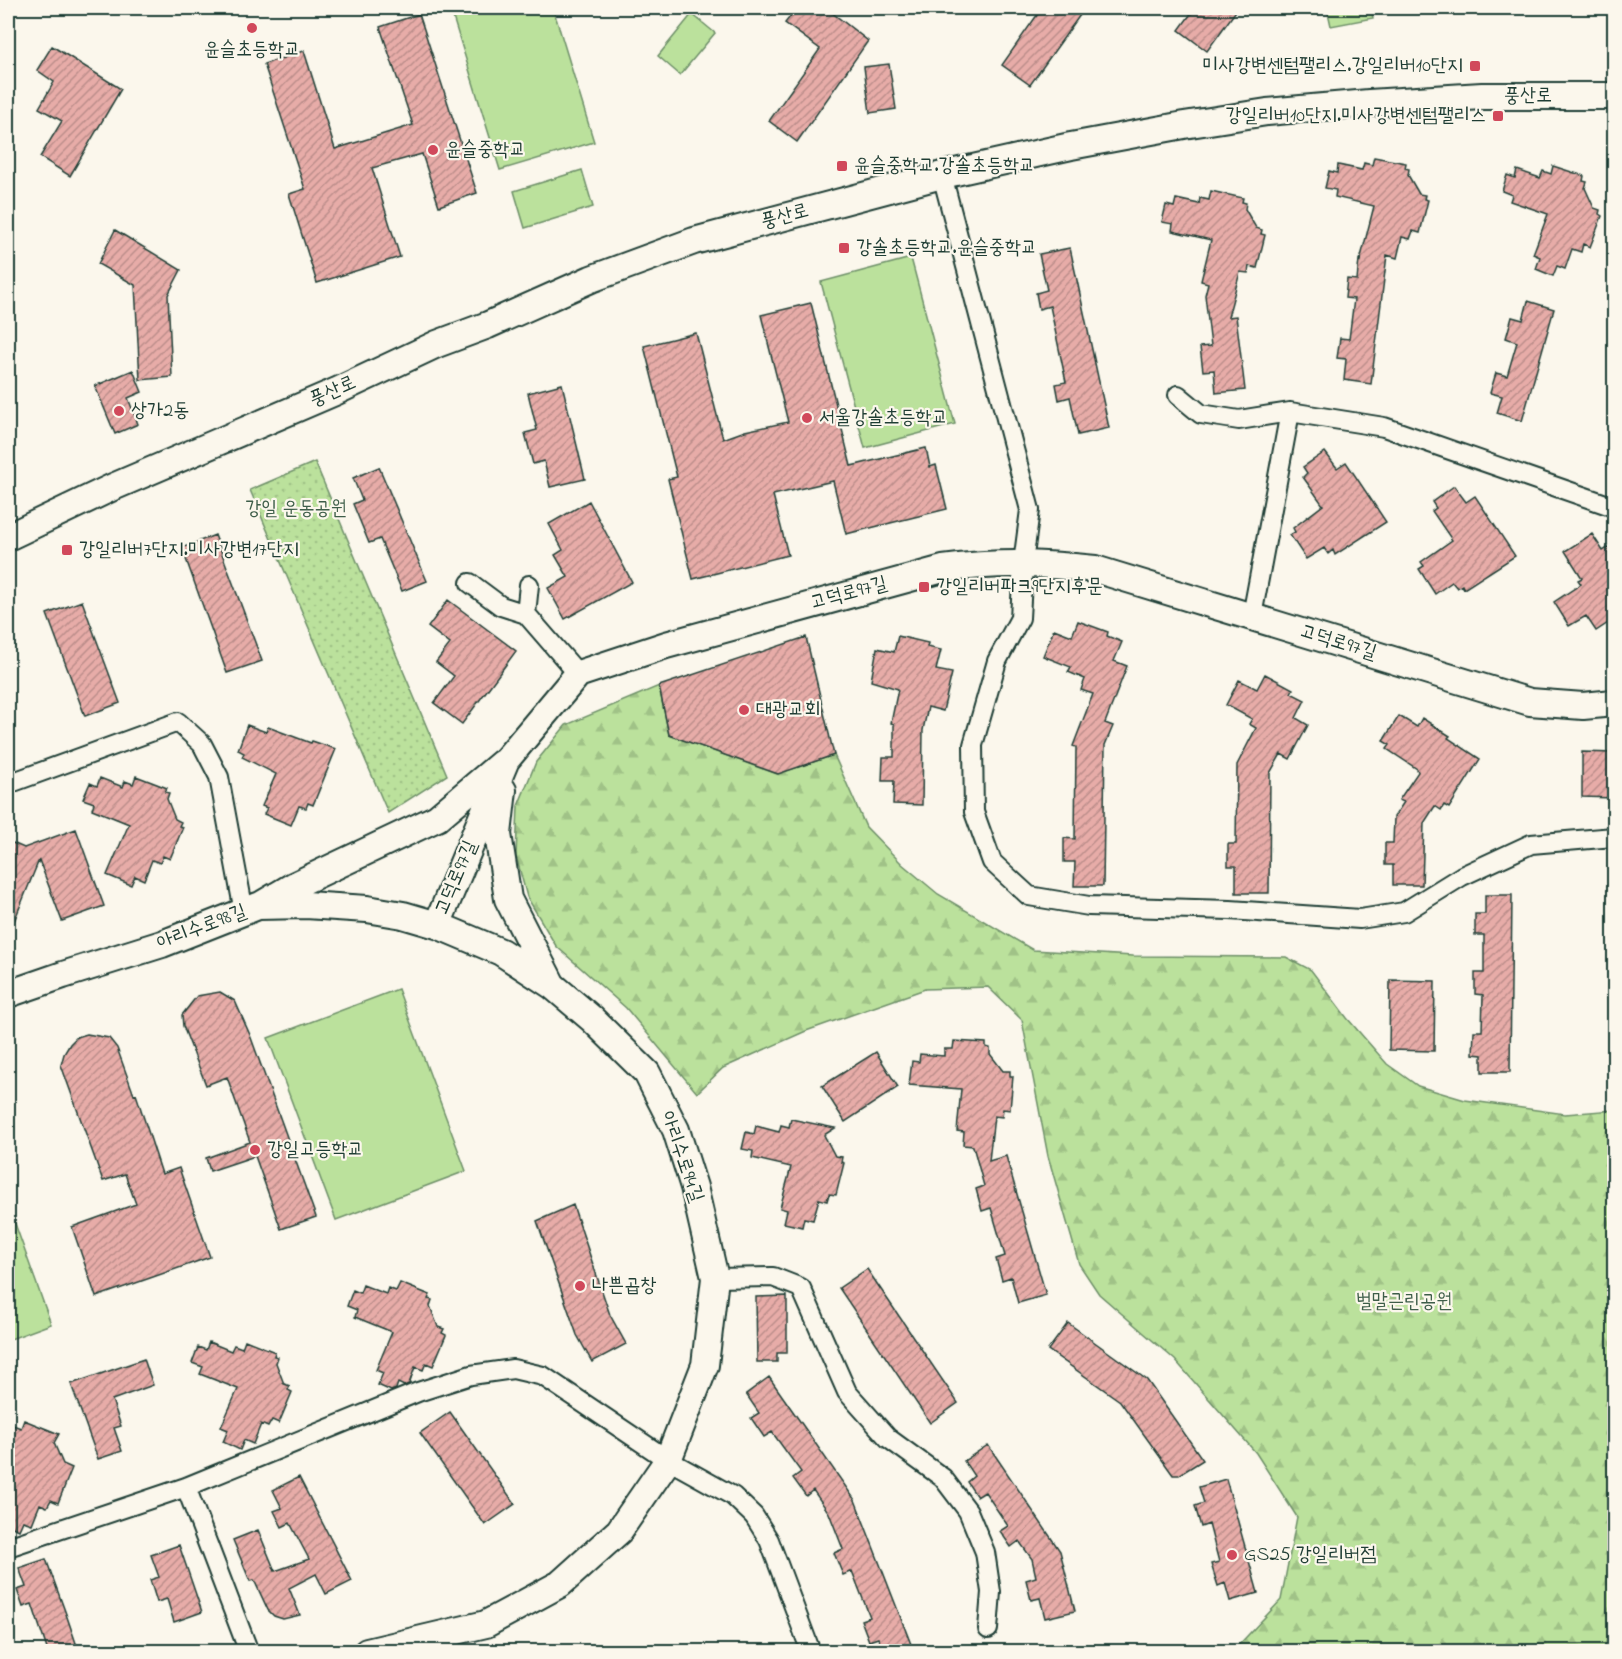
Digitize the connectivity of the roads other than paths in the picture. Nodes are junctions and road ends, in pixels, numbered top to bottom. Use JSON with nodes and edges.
{"nodes":[{"id":1,"x":1614,"y":96,"type":"edge"},
{"id":2,"x":942,"y":175,"type":"junction"},
{"id":3,"x":1178,"y":395,"type":"dead end"},
{"id":4,"x":1290,"y":412,"type":"junction"},
{"id":5,"x":1614,"y":507,"type":"edge"},
{"id":6,"x":8,"y":537,"type":"edge"},
{"id":7,"x":1023,"y":562,"type":"junction"},
{"id":8,"x":470,"y":583,"type":"dead end"},
{"id":9,"x":529,"y":585,"type":"dead end"},
{"id":10,"x":526,"y":614,"type":"junction"},
{"id":11,"x":1252,"y":616,"type":"junction"},
{"id":12,"x":578,"y":674,"type":"junction"},
{"id":13,"x":1614,"y":704,"type":"edge"},
{"id":14,"x":506,"y":760,"type":"junction"},
{"id":15,"x":8,"y":784,"type":"edge"},
{"id":16,"x":1614,"y":837,"type":"edge"},
{"id":17,"x":251,"y":909,"type":"junction"},
{"id":18,"x":437,"y":925,"type":"junction"},
{"id":19,"x":553,"y":986,"type":"junction"},
{"id":20,"x":8,"y":994,"type":"edge"},
{"id":21,"x":715,"y":1278,"type":"junction"},
{"id":22,"x":668,"y":1460,"type":"junction"},
{"id":23,"x":186,"y":1487,"type":"junction"},
{"id":24,"x":8,"y":1547,"type":"edge"},
{"id":25,"x":988,"y":1629,"type":"dead end"},
{"id":26,"x":249,"y":1652,"type":"edge"},
{"id":27,"x":367,"y":1652,"type":"edge"},
{"id":28,"x":811,"y":1652,"type":"edge"}],
"edges":[{"from":1,"to":2,"type":"street","name":"풍산로"},
{"from":2,"to":6,"type":"street","name":"풍산로"},
{"from":2,"to":7,"type":"street"},
{"from":3,"to":4,"type":"street"},
{"from":4,"to":5,"type":"street"},
{"from":4,"to":11,"type":"street"},
{"from":7,"to":11,"type":"street","name":"고덕로97길"},
{"from":7,"to":12,"type":"street","name":"고덕로97길"},
{"from":7,"to":16,"type":"street"},
{"from":8,"to":10,"type":"street"},
{"from":9,"to":10,"type":"street"},
{"from":10,"to":12,"type":"street"},
{"from":11,"to":13,"type":"street","name":"고덕로97길"},
{"from":12,"to":14,"type":"street","name":"고덕로97길"},
{"from":14,"to":17,"type":"street"},
{"from":14,"to":18,"type":"street","name":"고덕로97길"},
{"from":14,"to":19,"type":"street"},
{"from":15,"to":17,"type":"street"},
{"from":17,"to":18,"type":"street","name":"아리수로98길"},
{"from":17,"to":20,"type":"street","name":"아리수로98길"},
{"from":18,"to":19,"type":"street","name":"아리수로94길"},
{"from":19,"to":21,"type":"street","name":"아리수로94길"},
{"from":21,"to":22,"type":"street","name":"아리수로94길"},
{"from":21,"to":25,"type":"street"},
{"from":22,"to":23,"type":"street"},
{"from":22,"to":27,"type":"street","name":"아리수로94길"},
{"from":22,"to":28,"type":"street"},
{"from":23,"to":24,"type":"street"},
{"from":23,"to":26,"type":"street"}]}
